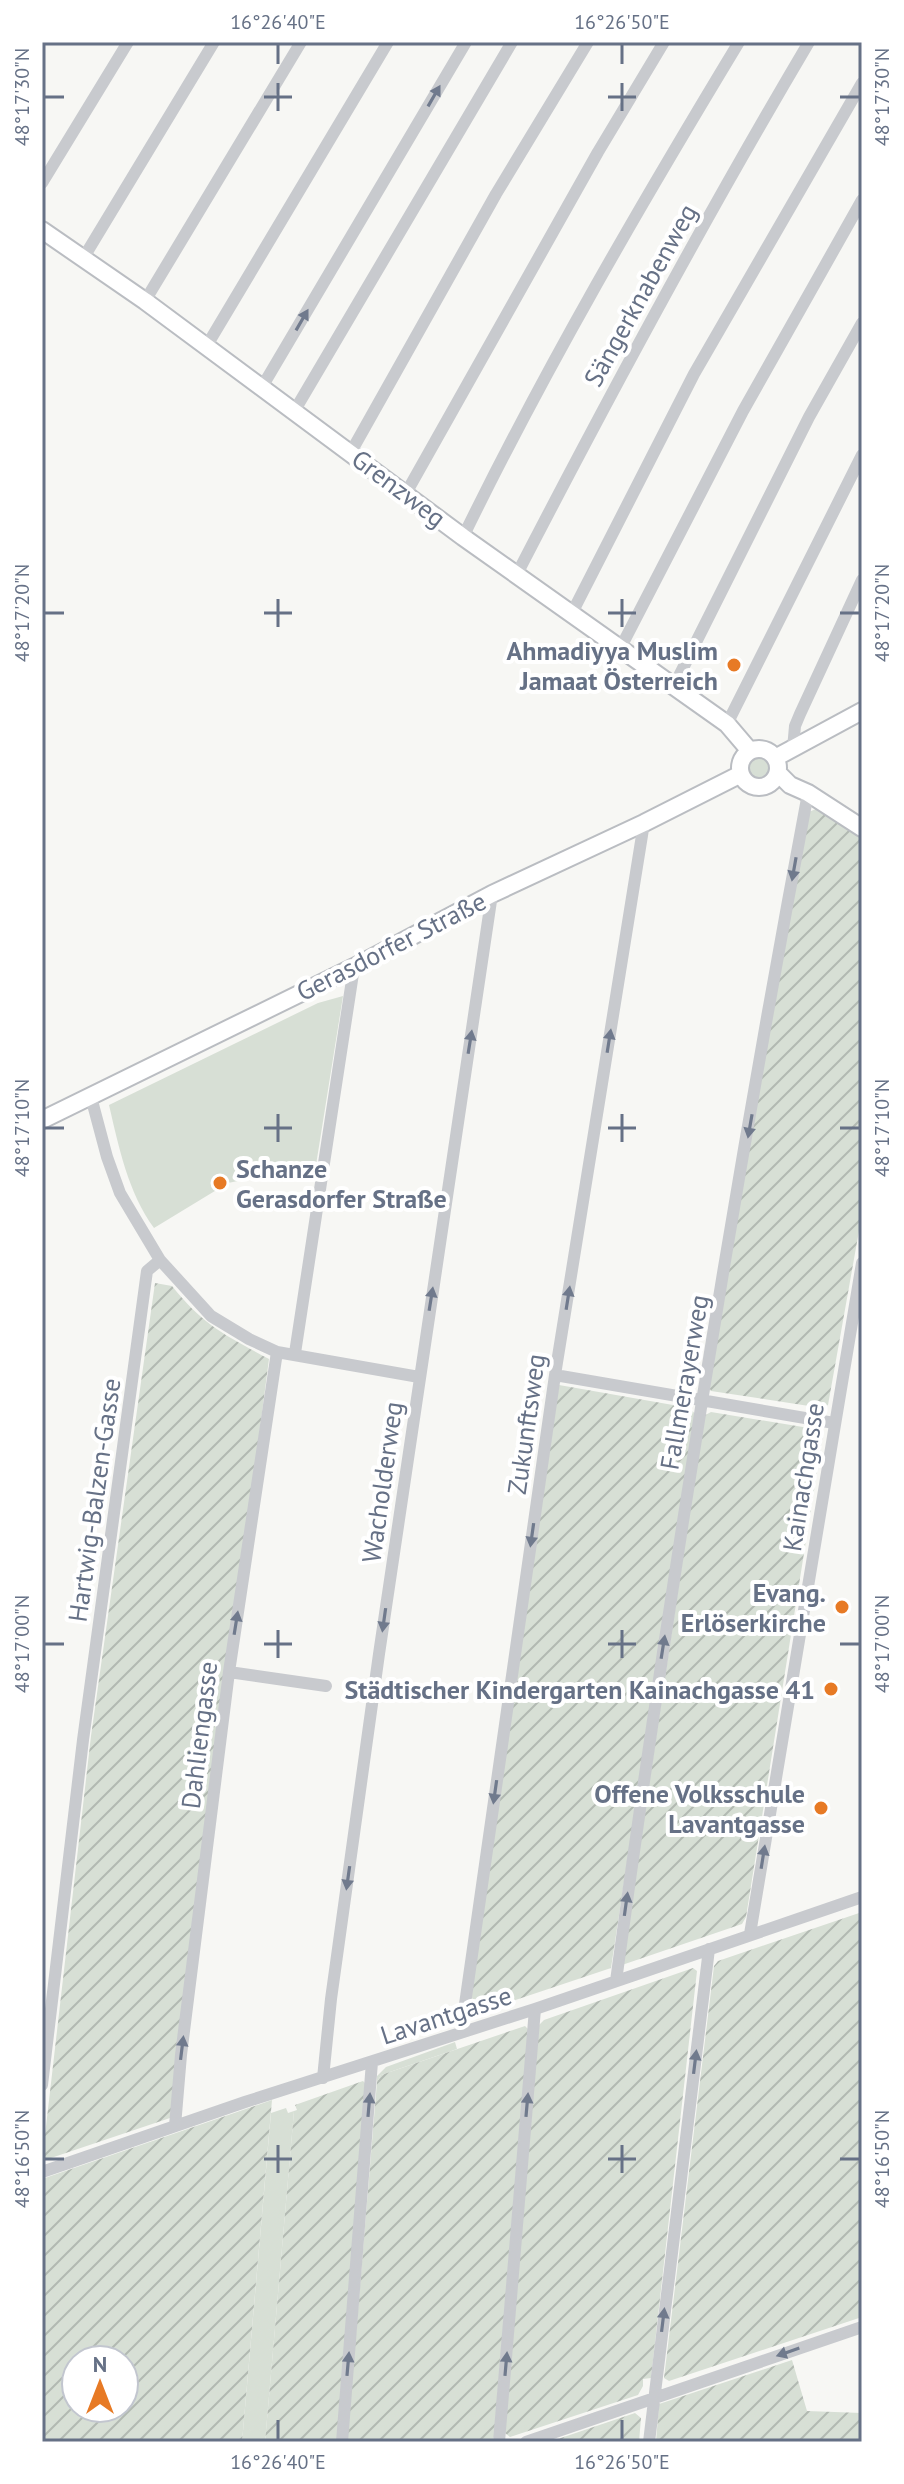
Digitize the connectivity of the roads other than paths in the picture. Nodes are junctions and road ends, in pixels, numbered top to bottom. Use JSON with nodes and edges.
{"nodes":[{"id":1,"x":128,"y":42,"type":"edge"},
{"id":2,"x":214,"y":42,"type":"edge"},
{"id":3,"x":301,"y":42,"type":"edge"},
{"id":4,"x":388,"y":42,"type":"edge"},
{"id":5,"x":466,"y":42,"type":"edge"},
{"id":6,"x":512,"y":42,"type":"edge"},
{"id":7,"x":588,"y":42,"type":"edge"},
{"id":8,"x":664,"y":42,"type":"edge"},
{"id":9,"x":739,"y":42,"type":"edge"},
{"id":10,"x":809,"y":42,"type":"edge"},
{"id":11,"x":862,"y":83,"type":"edge"},
{"id":12,"x":42,"y":183,"type":"edge"},
{"id":13,"x":862,"y":200,"type":"edge"},
{"id":14,"x":42,"y":230,"type":"edge"},
{"id":15,"x":84,"y":257,"type":"junction"},
{"id":16,"x":145,"y":301,"type":"junction"},
{"id":17,"x":862,"y":323,"type":"edge"},
{"id":18,"x":206,"y":347,"type":"junction"},
{"id":19,"x":262,"y":387,"type":"junction"},
{"id":20,"x":295,"y":410,"type":"junction"},
{"id":21,"x":351,"y":452,"type":"junction"},
{"id":22,"x":862,"y":455,"type":"edge"},
{"id":23,"x":405,"y":495,"type":"junction"},
{"id":24,"x":463,"y":537,"type":"junction"},
{"id":25,"x":517,"y":574,"type":"junction"},
{"id":26,"x":862,"y":580,"type":"edge"},
{"id":27,"x":572,"y":613,"type":"junction"},
{"id":28,"x":621,"y":647,"type":"junction"},
{"id":29,"x":674,"y":686,"type":"junction"},
{"id":30,"x":862,"y":711,"type":"edge"},
{"id":31,"x":727,"y":724,"type":"junction"},
{"id":32,"x":793,"y":749,"type":"junction"},
{"id":33,"x":750,"y":751,"type":"junction"},
{"id":34,"x":776,"y":766,"type":"junction"},
{"id":35,"x":741,"y":774,"type":"junction"},
{"id":36,"x":808,"y":793,"type":"junction"},
{"id":37,"x":644,"y":823,"type":"junction"},
{"id":38,"x":862,"y":828,"type":"edge"},
{"id":39,"x":492,"y":894,"type":"junction"},
{"id":40,"x":354,"y":967,"type":"junction"},
{"id":41,"x":91,"y":1097,"type":"junction"},
{"id":42,"x":42,"y":1120,"type":"edge"},
{"id":43,"x":160,"y":1260,"type":"junction"},
{"id":44,"x":862,"y":1263,"type":"edge"},
{"id":45,"x":277,"y":1352,"type":"junction"},
{"id":46,"x":295,"y":1353,"type":"junction"},
{"id":47,"x":555,"y":1375,"type":"junction"},
{"id":48,"x":419,"y":1377,"type":"junction"},
{"id":49,"x":702,"y":1399,"type":"junction"},
{"id":50,"x":834,"y":1423,"type":"junction"},
{"id":51,"x":229,"y":1672,"type":"junction"},
{"id":52,"x":326,"y":1686,"type":"dead end"},
{"id":53,"x":862,"y":1897,"type":"edge"},
{"id":54,"x":750,"y":1934,"type":"junction"},
{"id":55,"x":709,"y":1949,"type":"junction"},
{"id":56,"x":616,"y":1981,"type":"junction"},
{"id":57,"x":535,"y":2009,"type":"junction"},
{"id":58,"x":461,"y":2032,"type":"junction"},
{"id":59,"x":372,"y":2062,"type":"junction"},
{"id":60,"x":323,"y":2078,"type":"junction"},
{"id":61,"x":42,"y":2085,"type":"edge"},
{"id":62,"x":175,"y":2126,"type":"junction"},
{"id":63,"x":42,"y":2172,"type":"edge"},
{"id":64,"x":862,"y":2327,"type":"edge"},
{"id":65,"x":652,"y":2398,"type":"junction"},
{"id":66,"x":342,"y":2442,"type":"edge"},
{"id":67,"x":499,"y":2442,"type":"edge"},
{"id":68,"x":526,"y":2442,"type":"edge"},
{"id":69,"x":649,"y":2442,"type":"edge"}],
"edges":[{"from":1,"to":12,"type":"street"},
{"from":2,"to":15,"type":"street"},
{"from":3,"to":16,"type":"street"},
{"from":4,"to":18,"type":"street"},
{"from":19,"to":5,"type":"street","one_way":true},
{"from":6,"to":20,"type":"street"},
{"from":7,"to":21,"type":"street"},
{"from":8,"to":23,"type":"street"},
{"from":9,"to":24,"type":"street"},
{"from":10,"to":25,"type":"street","name":"Sängerknabenweg"},
{"from":11,"to":27,"type":"street"},
{"from":13,"to":28,"type":"street"},
{"from":14,"to":15,"type":"street","name":"Grenzweg"},
{"from":15,"to":16,"type":"street","name":"Grenzweg"},
{"from":16,"to":18,"type":"street","name":"Grenzweg"},
{"from":17,"to":29,"type":"street"},
{"from":18,"to":19,"type":"street","name":"Grenzweg"},
{"from":19,"to":20,"type":"street","name":"Grenzweg"},
{"from":20,"to":21,"type":"street","name":"Grenzweg"},
{"from":21,"to":23,"type":"street","name":"Grenzweg"},
{"from":22,"to":31,"type":"street"},
{"from":23,"to":24,"type":"street","name":"Grenzweg"},
{"from":24,"to":25,"type":"street","name":"Grenzweg"},
{"from":25,"to":27,"type":"street","name":"Grenzweg"},
{"from":26,"to":32,"type":"street"},
{"from":27,"to":28,"type":"street","name":"Grenzweg"},
{"from":28,"to":29,"type":"street","name":"Grenzweg"},
{"from":29,"to":31,"type":"street","name":"Grenzweg"},
{"from":30,"to":32,"type":"street"},
{"from":31,"to":33,"type":"street","name":"Grenzweg"},
{"from":32,"to":34,"type":"street"},
{"from":33,"to":34,"type":"street"},
{"from":33,"to":35,"type":"street"},
{"from":34,"to":35,"type":"street"},
{"from":34,"to":36,"type":"street"},
{"from":35,"to":37,"type":"street","name":"Gerasdorfer Straße"},
{"from":36,"to":38,"type":"street"},
{"from":36,"to":49,"type":"street","name":"Fallmerayerweg","one_way":true},
{"from":37,"to":39,"type":"street","name":"Gerasdorfer Straße"},
{"from":47,"to":37,"type":"street","name":"Zukunftsweg","one_way":true},
{"from":39,"to":40,"type":"street","name":"Gerasdorfer Straße"},
{"from":48,"to":39,"type":"street","name":"Wacholderweg","one_way":true},
{"from":40,"to":41,"type":"street","name":"Gerasdorfer Straße"},
{"from":40,"to":46,"type":"street"},
{"from":41,"to":42,"type":"street","name":"Gerasdorfer Straße"},
{"from":41,"to":43,"type":"street"},
{"from":43,"to":45,"type":"street"},
{"from":43,"to":61,"type":"street","name":"Hartwig-Balzen-Gasse"},
{"from":44,"to":50,"type":"street","name":"Kainachgasse"},
{"from":45,"to":46,"type":"street"},
{"from":51,"to":45,"type":"street","name":"Dahliengasse","one_way":true},
{"from":46,"to":48,"type":"street"},
{"from":47,"to":49,"type":"street"},
{"from":47,"to":58,"type":"street","name":"Zukunftsweg","one_way":true},
{"from":48,"to":60,"type":"street","name":"Wacholderweg","one_way":true},
{"from":49,"to":50,"type":"street"},
{"from":56,"to":49,"type":"street","name":"Fallmerayerweg","one_way":true},
{"from":54,"to":50,"type":"street","name":"Kainachgasse","one_way":true},
{"from":51,"to":52,"type":"street"},
{"from":62,"to":51,"type":"street","name":"Dahliengasse","one_way":true},
{"from":53,"to":54,"type":"street","name":"Lavantgasse"},
{"from":54,"to":55,"type":"street","name":"Lavantgasse"},
{"from":55,"to":56,"type":"street","name":"Lavantgasse"},
{"from":65,"to":55,"type":"street","one_way":true},
{"from":56,"to":57,"type":"street","name":"Lavantgasse"},
{"from":57,"to":58,"type":"street","name":"Lavantgasse"},
{"from":67,"to":57,"type":"street","one_way":true},
{"from":58,"to":59,"type":"street","name":"Lavantgasse"},
{"from":59,"to":60,"type":"street","name":"Lavantgasse"},
{"from":66,"to":59,"type":"street","one_way":true},
{"from":60,"to":62,"type":"street","name":"Lavantgasse"},
{"from":62,"to":63,"type":"street","name":"Lavantgasse"},
{"from":64,"to":65,"type":"street","one_way":true},
{"from":65,"to":68,"type":"street"},
{"from":65,"to":69,"type":"street"}]}
